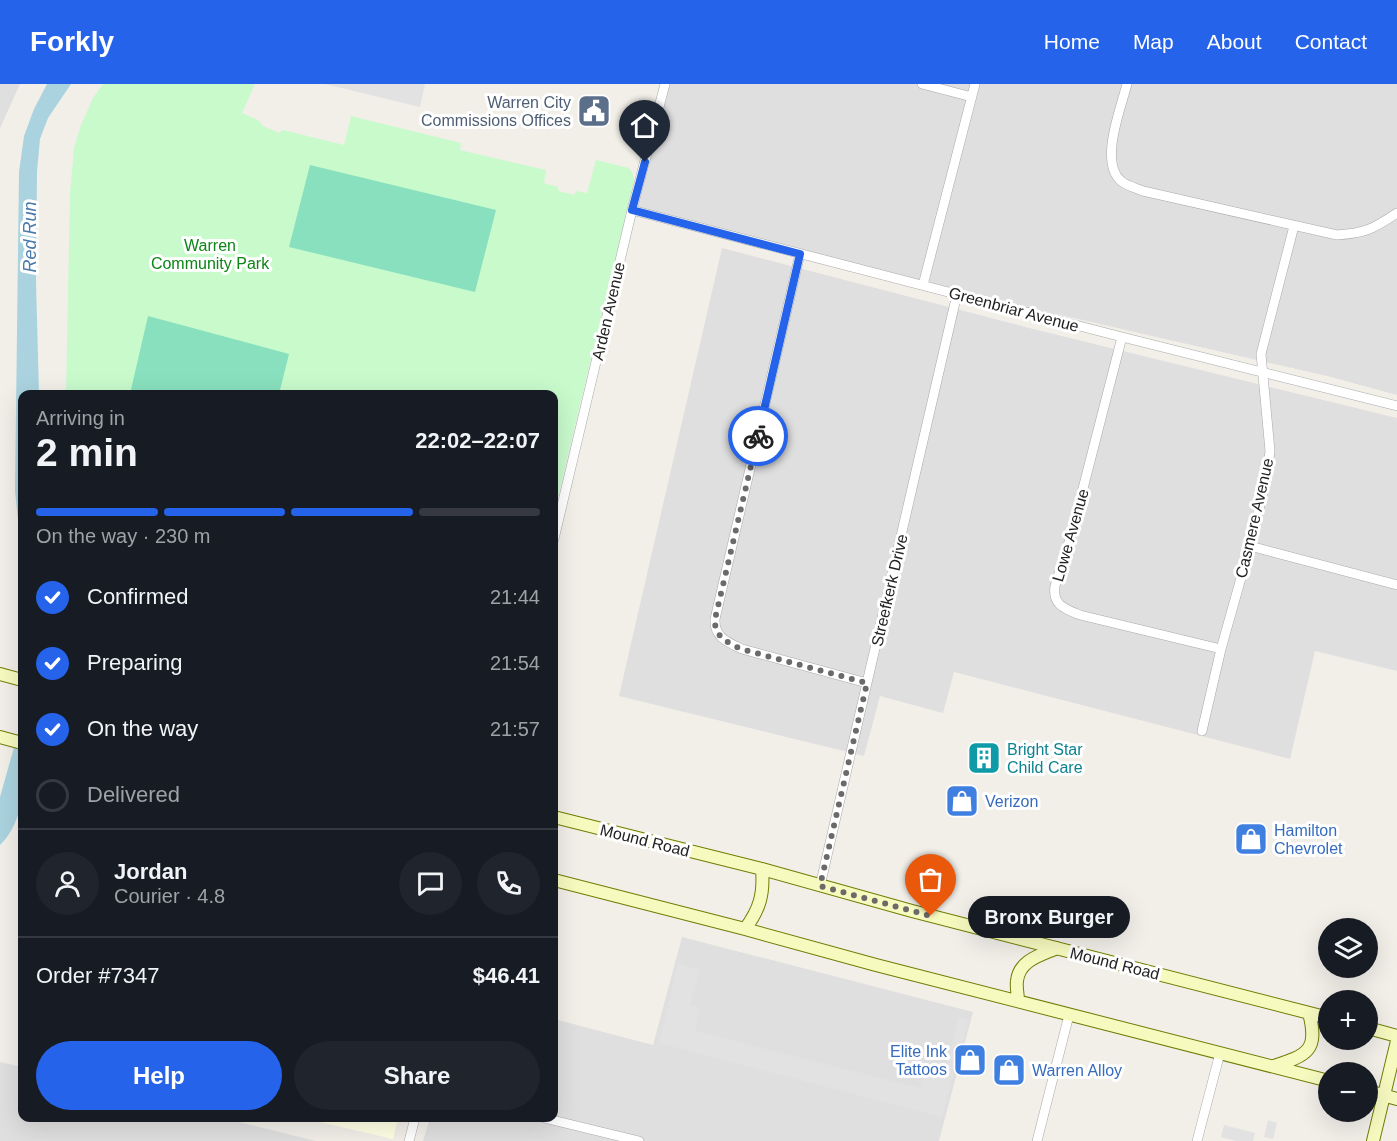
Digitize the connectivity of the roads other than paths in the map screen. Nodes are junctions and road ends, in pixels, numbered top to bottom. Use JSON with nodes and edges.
{"nodes":[{"id":1,"x":665,"y":84,"type":"edge"},
{"id":2,"x":922,"y":84,"type":"edge"},
{"id":3,"x":975,"y":84,"type":"edge"},
{"id":4,"x":1127,"y":84,"type":"edge"},
{"id":5,"x":972,"y":97,"type":"junction"},
{"id":6,"x":632,"y":210,"type":"junction"},
{"id":7,"x":1397,"y":213,"type":"edge"},
{"id":8,"x":1294,"y":226,"type":"junction"},
{"id":9,"x":800,"y":254,"type":"junction"},
{"id":10,"x":923,"y":285,"type":"junction"},
{"id":11,"x":957,"y":294,"type":"junction"},
{"id":12,"x":1122,"y":337,"type":"junction"},
{"id":13,"x":1263,"y":372,"type":"junction"},
{"id":14,"x":1397,"y":406,"type":"edge"},
{"id":15,"x":558,"y":517,"type":"edge"},
{"id":16,"x":1250,"y":546,"type":"junction"},
{"id":17,"x":1397,"y":585,"type":"edge"},
{"id":18,"x":1221,"y":649,"type":"junction"},
{"id":19,"x":0,"y":674,"type":"edge"},
{"id":20,"x":18,"y":679,"type":"edge"},
{"id":21,"x":867,"y":683,"type":"junction"},
{"id":22,"x":1202,"y":731,"type":"dead end"},
{"id":23,"x":558,"y":818,"type":"edge"},
{"id":24,"x":762,"y":869,"type":"junction"},
{"id":25,"x":558,"y":881,"type":"edge"},
{"id":26,"x":820,"y":886,"type":"junction"},
{"id":27,"x":745,"y":929,"type":"junction"},
{"id":28,"x":1057,"y":948,"type":"junction"},
{"id":29,"x":1018,"y":1001,"type":"junction"},
{"id":30,"x":1309,"y":1013,"type":"junction"},
{"id":31,"x":1069,"y":1014,"type":"junction"},
{"id":32,"x":1318,"y":1015,"type":"edge"},
{"id":33,"x":1378,"y":1031,"type":"edge"},
{"id":34,"x":1397,"y":1036,"type":"edge"},
{"id":35,"x":1397,"y":1041,"type":"edge"},
{"id":36,"x":1220,"y":1053,"type":"junction"},
{"id":37,"x":1273,"y":1066,"type":"junction"},
{"id":38,"x":1318,"y":1078,"type":"edge"},
{"id":39,"x":1391,"y":1097,"type":"edge"},
{"id":40,"x":558,"y":1121,"type":"edge"},
{"id":41,"x":414,"y":1122,"type":"edge"},
{"id":42,"x":409,"y":1141,"type":"edge"},
{"id":43,"x":639,"y":1141,"type":"edge"},
{"id":44,"x":1037,"y":1141,"type":"edge"},
{"id":45,"x":1197,"y":1141,"type":"edge"},
{"id":46,"x":1373,"y":1141,"type":"edge"}],
"edges":[{"from":1,"to":6,"type":"street","name":"Arden Avenue"},
{"from":2,"to":5,"type":"street"},
{"from":3,"to":5,"type":"street"},
{"from":4,"to":8,"type":"street"},
{"from":5,"to":10,"type":"street"},
{"from":6,"to":9,"type":"street","name":"Greenbriar Avenue"},
{"from":6,"to":15,"type":"street","name":"Arden Avenue"},
{"from":7,"to":8,"type":"street"},
{"from":8,"to":13,"type":"street","name":"Casmere Avenue"},
{"from":9,"to":10,"type":"street","name":"Greenbriar Avenue"},
{"from":9,"to":21,"type":"street"},
{"from":10,"to":11,"type":"street","name":"Greenbriar Avenue"},
{"from":11,"to":12,"type":"street","name":"Greenbriar Avenue"},
{"from":11,"to":21,"type":"street","name":"Streefkerk Drive"},
{"from":12,"to":13,"type":"street","name":"Greenbriar Avenue"},
{"from":12,"to":18,"type":"street","name":"Lowe Avenue"},
{"from":13,"to":14,"type":"street","name":"Greenbriar Avenue"},
{"from":13,"to":16,"type":"street","name":"Casmere Avenue"},
{"from":16,"to":17,"type":"street"},
{"from":16,"to":18,"type":"street","name":"Casmere Avenue"},
{"from":18,"to":22,"type":"street","name":"Casmere Avenue"},
{"from":19,"to":20,"type":"main road"},
{"from":21,"to":26,"type":"street","name":"Streefkerk Drive"},
{"from":23,"to":24,"type":"main road","name":"Mound Road"},
{"from":24,"to":26,"type":"main road","name":"Mound Road"},
{"from":24,"to":27,"type":"main road"},
{"from":25,"to":27,"type":"main road"},
{"from":26,"to":28,"type":"main road","name":"Mound Road"},
{"from":27,"to":29,"type":"main road"},
{"from":28,"to":29,"type":"main road"},
{"from":28,"to":30,"type":"main road","name":"Mound Road"},
{"from":29,"to":31,"type":"main road"},
{"from":30,"to":32,"type":"main road","name":"Mound Road"},
{"from":30,"to":37,"type":"main road"},
{"from":31,"to":36,"type":"main road"},
{"from":31,"to":44,"type":"street"},
{"from":33,"to":34,"type":"main road"},
{"from":35,"to":39,"type":"main road"},
{"from":36,"to":37,"type":"main road"},
{"from":36,"to":45,"type":"street"},
{"from":37,"to":38,"type":"main road"},
{"from":39,"to":46,"type":"main road"},
{"from":40,"to":43,"type":"street"},
{"from":41,"to":42,"type":"street"}]}
